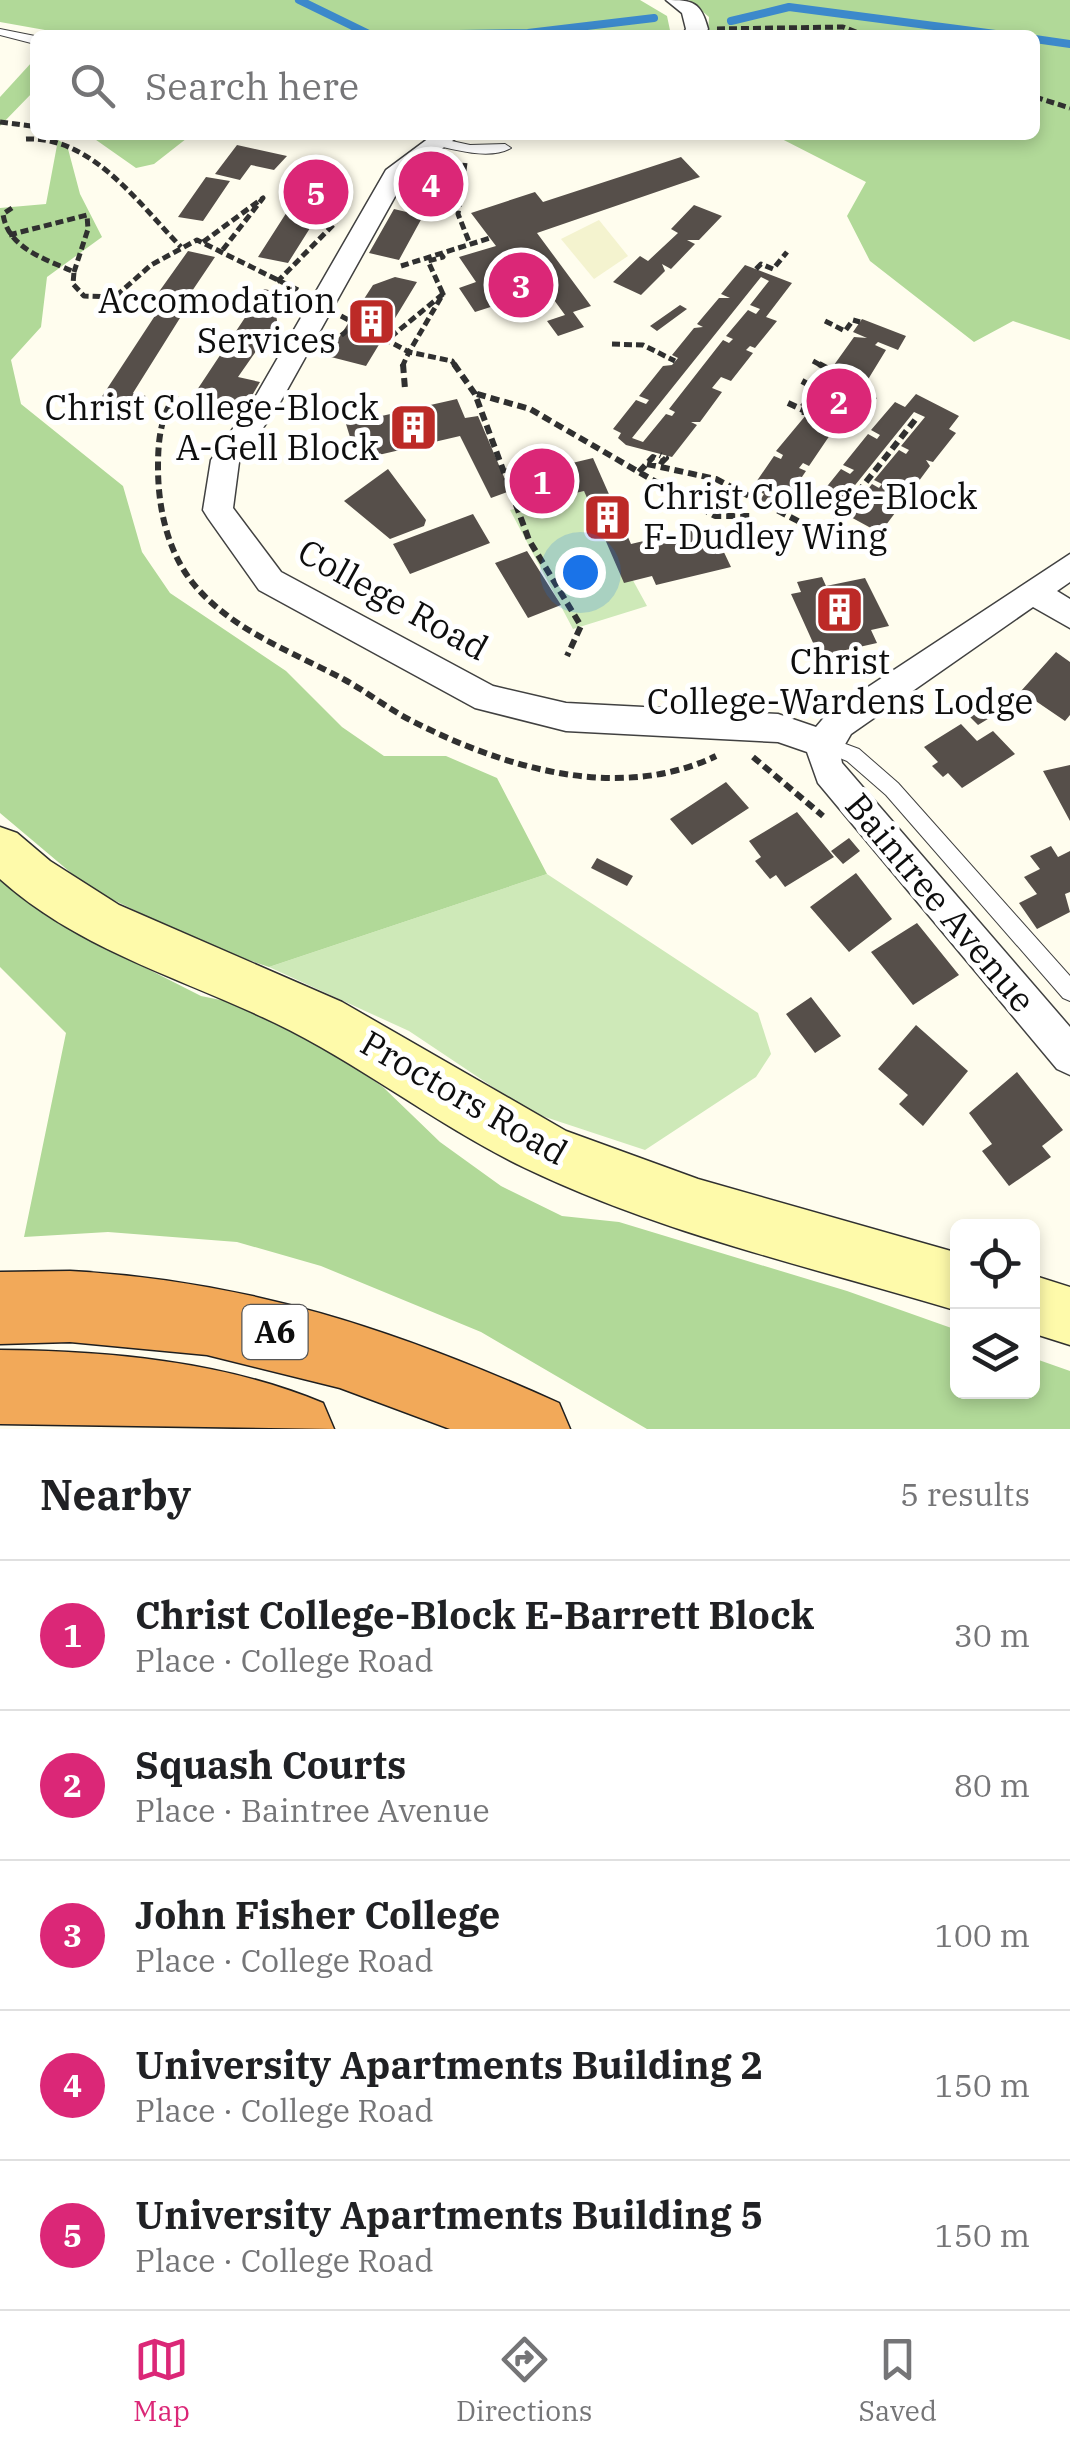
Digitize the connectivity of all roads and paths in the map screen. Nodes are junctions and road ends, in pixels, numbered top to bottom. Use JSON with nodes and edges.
{"nodes":[{"id":1,"x":678,"y":0,"type":"edge"},
{"id":2,"x":695,"y":30,"type":"edge"},
{"id":3,"x":755,"y":30,"type":"edge"},
{"id":4,"x":852,"y":30,"type":"edge"},
{"id":5,"x":0,"y":32,"type":"edge"},
{"id":6,"x":30,"y":39,"type":"edge"},
{"id":7,"x":1040,"y":99,"type":"edge"},
{"id":8,"x":1070,"y":108,"type":"edge"},
{"id":9,"x":0,"y":122,"type":"edge"},
{"id":10,"x":30,"y":126,"type":"dead end"},
{"id":11,"x":26,"y":139,"type":"dead end"},
{"id":12,"x":30,"y":139,"type":"edge"},
{"id":13,"x":58,"y":140,"type":"edge"},
{"id":14,"x":440,"y":140,"type":"edge"},
{"id":15,"x":448,"y":140,"type":"edge"},
{"id":16,"x":505,"y":148,"type":"dead end"},
{"id":17,"x":465,"y":162,"type":"dead end"},
{"id":18,"x":460,"y":170,"type":"dead end"},
{"id":19,"x":453,"y":184,"type":"dead end"},
{"id":20,"x":12,"y":208,"type":"dead end"},
{"id":21,"x":8,"y":235,"type":"junction"},
{"id":22,"x":490,"y":238,"type":"dead end"},
{"id":23,"x":202,"y":242,"type":"junction"},
{"id":24,"x":470,"y":244,"type":"junction"},
{"id":25,"x":181,"y":247,"type":"junction"},
{"id":26,"x":221,"y":252,"type":"junction"},
{"id":27,"x":787,"y":252,"type":"dead end"},
{"id":28,"x":440,"y":253,"type":"junction"},
{"id":29,"x":402,"y":266,"type":"dead end"},
{"id":30,"x":756,"y":269,"type":"dead end"},
{"id":31,"x":74,"y":272,"type":"junction"},
{"id":32,"x":289,"y":288,"type":"dead end"},
{"id":33,"x":444,"y":294,"type":"junction"},
{"id":34,"x":346,"y":320,"type":"dead end"},
{"id":35,"x":825,"y":321,"type":"dead end"},
{"id":36,"x":860,"y":322,"type":"dead end"},
{"id":37,"x":354,"y":325,"type":"junction"},
{"id":38,"x":387,"y":340,"type":"junction"},
{"id":39,"x":612,"y":344,"type":"dead end"},
{"id":40,"x":330,"y":345,"type":"dead end"},
{"id":41,"x":409,"y":352,"type":"junction"},
{"id":42,"x":675,"y":361,"type":"dead end"},
{"id":43,"x":814,"y":361,"type":"dead end"},
{"id":44,"x":848,"y":380,"type":"dead end"},
{"id":45,"x":802,"y":381,"type":"dead end"},
{"id":46,"x":814,"y":388,"type":"dead end"},
{"id":47,"x":406,"y":389,"type":"dead end"},
{"id":48,"x":475,"y":394,"type":"junction"},
{"id":49,"x":788,"y":403,"type":"dead end"},
{"id":50,"x":804,"y":418,"type":"dead end"},
{"id":51,"x":915,"y":420,"type":"dead end"},
{"id":52,"x":660,"y":455,"type":"dead end"},
{"id":53,"x":647,"y":464,"type":"junction"},
{"id":54,"x":639,"y":472,"type":"junction"},
{"id":55,"x":771,"y":499,"type":"dead end"},
{"id":56,"x":778,"y":512,"type":"junction"},
{"id":57,"x":751,"y":516,"type":"dead end"},
{"id":58,"x":1070,"y":566,"type":"edge"},
{"id":59,"x":1034,"y":592,"type":"junction"},
{"id":60,"x":1070,"y":615,"type":"edge"},
{"id":61,"x":568,"y":656,"type":"dead end"},
{"id":62,"x":824,"y":744,"type":"junction"},
{"id":63,"x":0,"y":849,"type":"edge"},
{"id":64,"x":1070,"y":991,"type":"edge"},
{"id":65,"x":1070,"y":1056,"type":"edge"},
{"id":66,"x":950,"y":1280,"type":"edge"},
{"id":67,"x":1040,"y":1307,"type":"edge"},
{"id":68,"x":0,"y":1308,"type":"edge"},
{"id":69,"x":1070,"y":1316,"type":"edge"},
{"id":70,"x":0,"y":1388,"type":"edge"},
{"id":71,"x":297,"y":1429,"type":"edge"},
{"id":72,"x":533,"y":1429,"type":"edge"}],
"edges":[{"from":1,"to":2,"type":"street"},
{"from":3,"to":4,"type":"path"},
{"from":5,"to":6,"type":"lane"},
{"from":7,"to":8,"type":"path"},
{"from":9,"to":10,"type":"path"},
{"from":11,"to":12,"type":"path"},
{"from":13,"to":25,"type":"path"},
{"from":14,"to":62,"type":"street","name":"College Road"},
{"from":15,"to":16,"type":"lane"},
{"from":17,"to":24,"type":"path"},
{"from":18,"to":19,"type":"path"},
{"from":20,"to":21,"type":"path"},
{"from":21,"to":31,"type":"path"},
{"from":21,"to":31,"type":"path"},
{"from":22,"to":24,"type":"path"},
{"from":23,"to":25,"type":"path"},
{"from":23,"to":26,"type":"path"},
{"from":23,"to":26,"type":"path"},
{"from":24,"to":28,"type":"path"},
{"from":25,"to":31,"type":"path"},
{"from":26,"to":32,"type":"path"},
{"from":27,"to":30,"type":"path"},
{"from":28,"to":29,"type":"path"},
{"from":28,"to":33,"type":"path"},
{"from":33,"to":38,"type":"path"},
{"from":33,"to":41,"type":"path"},
{"from":34,"to":37,"type":"path"},
{"from":35,"to":36,"type":"path"},
{"from":37,"to":38,"type":"path"},
{"from":37,"to":40,"type":"path"},
{"from":38,"to":41,"type":"path"},
{"from":39,"to":42,"type":"path"},
{"from":41,"to":47,"type":"path"},
{"from":41,"to":48,"type":"path"},
{"from":43,"to":44,"type":"path"},
{"from":45,"to":46,"type":"path"},
{"from":48,"to":54,"type":"path"},
{"from":48,"to":61,"type":"path"},
{"from":49,"to":50,"type":"path"},
{"from":51,"to":56,"type":"path"},
{"from":52,"to":53,"type":"path"},
{"from":53,"to":54,"type":"path"},
{"from":53,"to":56,"type":"path"},
{"from":54,"to":57,"type":"path"},
{"from":55,"to":56,"type":"path"},
{"from":58,"to":59,"type":"street"},
{"from":59,"to":60,"type":"street"},
{"from":59,"to":62,"type":"street"},
{"from":62,"to":64,"type":"lane","name":"Baintree Avenue"},
{"from":62,"to":65,"type":"street","name":"Baintree Avenue"},
{"from":63,"to":66,"type":"street","name":"Proctors Road"},
{"from":67,"to":69,"type":"street"},
{"from":68,"to":72,"type":"highway","number":"A6"},
{"from":70,"to":71,"type":"highway"}]}
